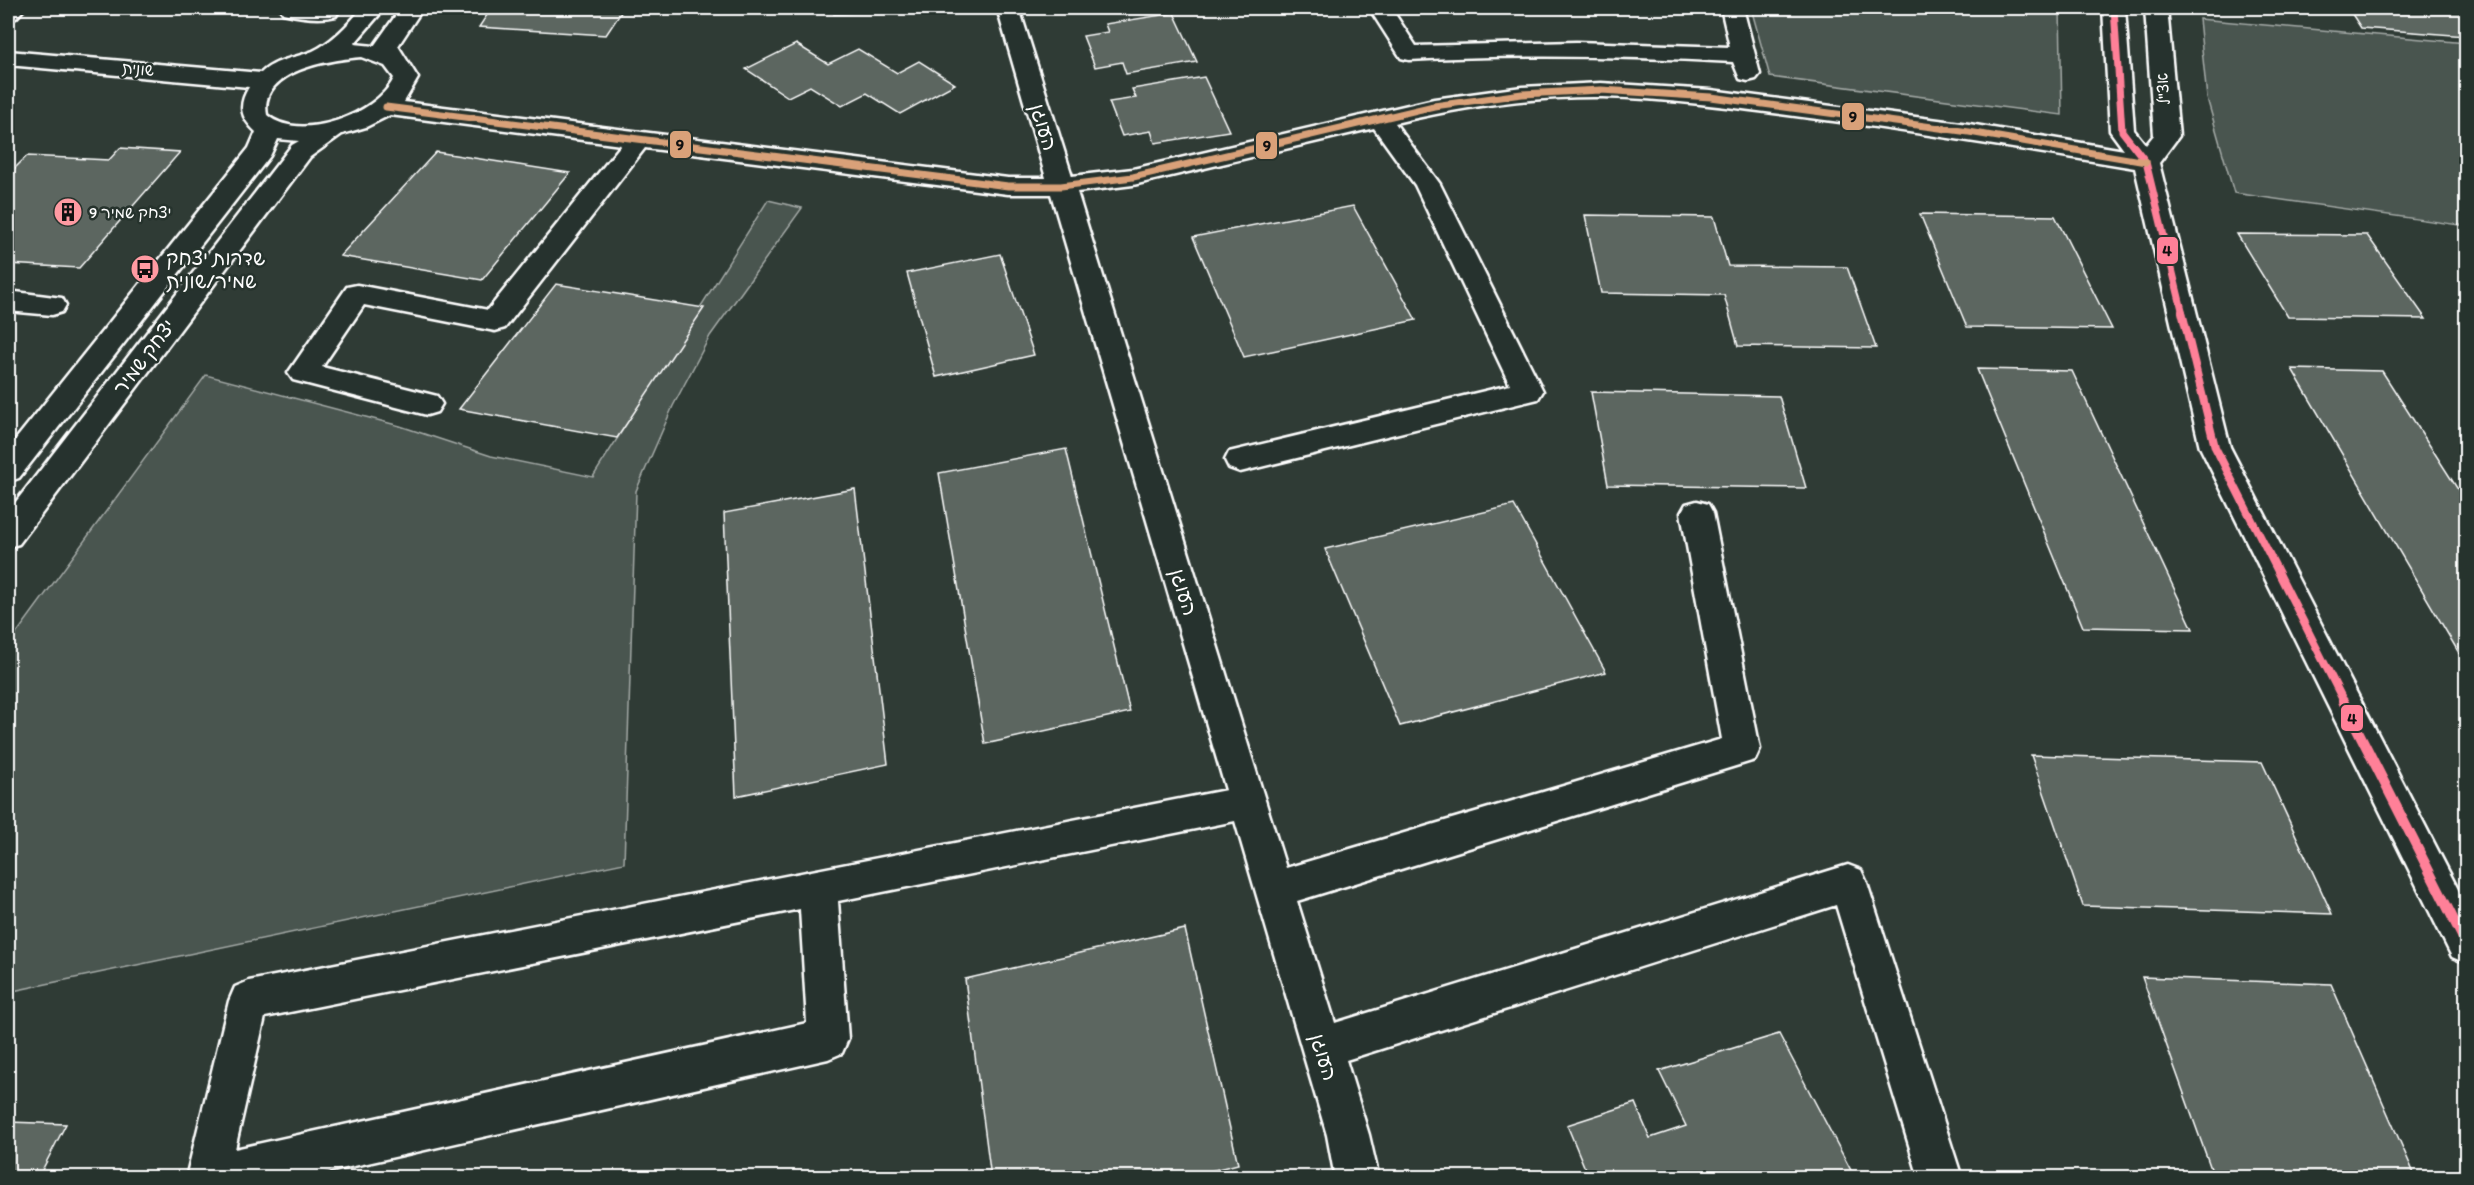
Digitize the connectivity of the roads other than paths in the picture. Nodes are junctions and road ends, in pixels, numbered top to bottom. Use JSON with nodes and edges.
{"nodes":[{"id":1,"x":15,"y":8,"type":"edge"},
{"id":2,"x":291,"y":8,"type":"edge"},
{"id":3,"x":374,"y":8,"type":"edge"},
{"id":4,"x":411,"y":8,"type":"edge"},
{"id":5,"x":1008,"y":8,"type":"edge"},
{"id":6,"x":1380,"y":8,"type":"edge"},
{"id":7,"x":1732,"y":8,"type":"edge"},
{"id":8,"x":2114,"y":8,"type":"edge"},
{"id":9,"x":2156,"y":8,"type":"edge"},
{"id":10,"x":328,"y":11,"type":"dead end"},
{"id":11,"x":8,"y":14,"type":"edge"},
{"id":12,"x":324,"y":54,"type":"junction"},
{"id":13,"x":390,"y":56,"type":"junction"},
{"id":14,"x":1744,"y":56,"type":"junction"},
{"id":15,"x":8,"y":58,"type":"edge"},
{"id":16,"x":268,"y":81,"type":"junction"},
{"id":17,"x":1754,"y":102,"type":"junction"},
{"id":18,"x":386,"y":107,"type":"junction"},
{"id":19,"x":1380,"y":119,"type":"junction"},
{"id":20,"x":270,"y":129,"type":"junction"},
{"id":21,"x":332,"y":130,"type":"junction"},
{"id":22,"x":639,"y":139,"type":"junction"},
{"id":23,"x":2146,"y":162,"type":"junction"},
{"id":24,"x":1061,"y":186,"type":"junction"},
{"id":25,"x":8,"y":301,"type":"edge"},
{"id":26,"x":52,"y":305,"type":"dead end"},
{"id":27,"x":427,"y":404,"type":"dead end"},
{"id":28,"x":1240,"y":460,"type":"dead end"},
{"id":29,"x":8,"y":470,"type":"edge"},
{"id":30,"x":1697,"y":513,"type":"dead end"},
{"id":31,"x":8,"y":535,"type":"edge"},
{"id":32,"x":1247,"y":802,"type":"junction"},
{"id":33,"x":818,"y":888,"type":"junction"},
{"id":34,"x":1274,"y":890,"type":"junction"},
{"id":35,"x":2466,"y":944,"type":"edge"},
{"id":36,"x":1321,"y":1048,"type":"junction"},
{"id":37,"x":1357,"y":1178,"type":"edge"},
{"id":38,"x":1941,"y":1178,"type":"edge"}],
"edges":[{"from":1,"to":11,"type":"street"},
{"from":2,"to":10,"type":"street"},
{"from":3,"to":12,"type":"street"},
{"from":4,"to":13,"type":"street"},
{"from":5,"to":24,"type":"street","name":"העוגן"},
{"from":6,"to":14,"type":"street"},
{"from":7,"to":14,"type":"street"},
{"from":8,"to":23,"type":"street"},
{"from":9,"to":23,"type":"street","name":"אצ\"ל"},
{"from":12,"to":13,"type":"street"},
{"from":12,"to":16,"type":"street"},
{"from":13,"to":18,"type":"street"},
{"from":14,"to":17,"type":"street"},
{"from":15,"to":16,"type":"street","name":"שונית"},
{"from":16,"to":20,"type":"street"},
{"from":17,"to":19,"type":"street"},
{"from":17,"to":23,"type":"street"},
{"from":18,"to":21,"type":"street"},
{"from":18,"to":22,"type":"street"},
{"from":19,"to":24,"type":"street"},
{"from":19,"to":28,"type":"street"},
{"from":20,"to":21,"type":"street"},
{"from":20,"to":29,"type":"street","name":"יצחק שמיר"},
{"from":21,"to":31,"type":"street","name":"יצחק שמיר"},
{"from":22,"to":24,"type":"street"},
{"from":22,"to":27,"type":"street"},
{"from":23,"to":35,"type":"street"},
{"from":24,"to":32,"type":"street","name":"העוגן"},
{"from":25,"to":26,"type":"street"},
{"from":30,"to":34,"type":"street"},
{"from":32,"to":33,"type":"street"},
{"from":32,"to":34,"type":"street","name":"העוגן"},
{"from":33,"to":33,"type":"street"},
{"from":34,"to":36,"type":"street","name":"העוגן"},
{"from":36,"to":37,"type":"street","name":"העוגן"},
{"from":36,"to":38,"type":"street"}]}
